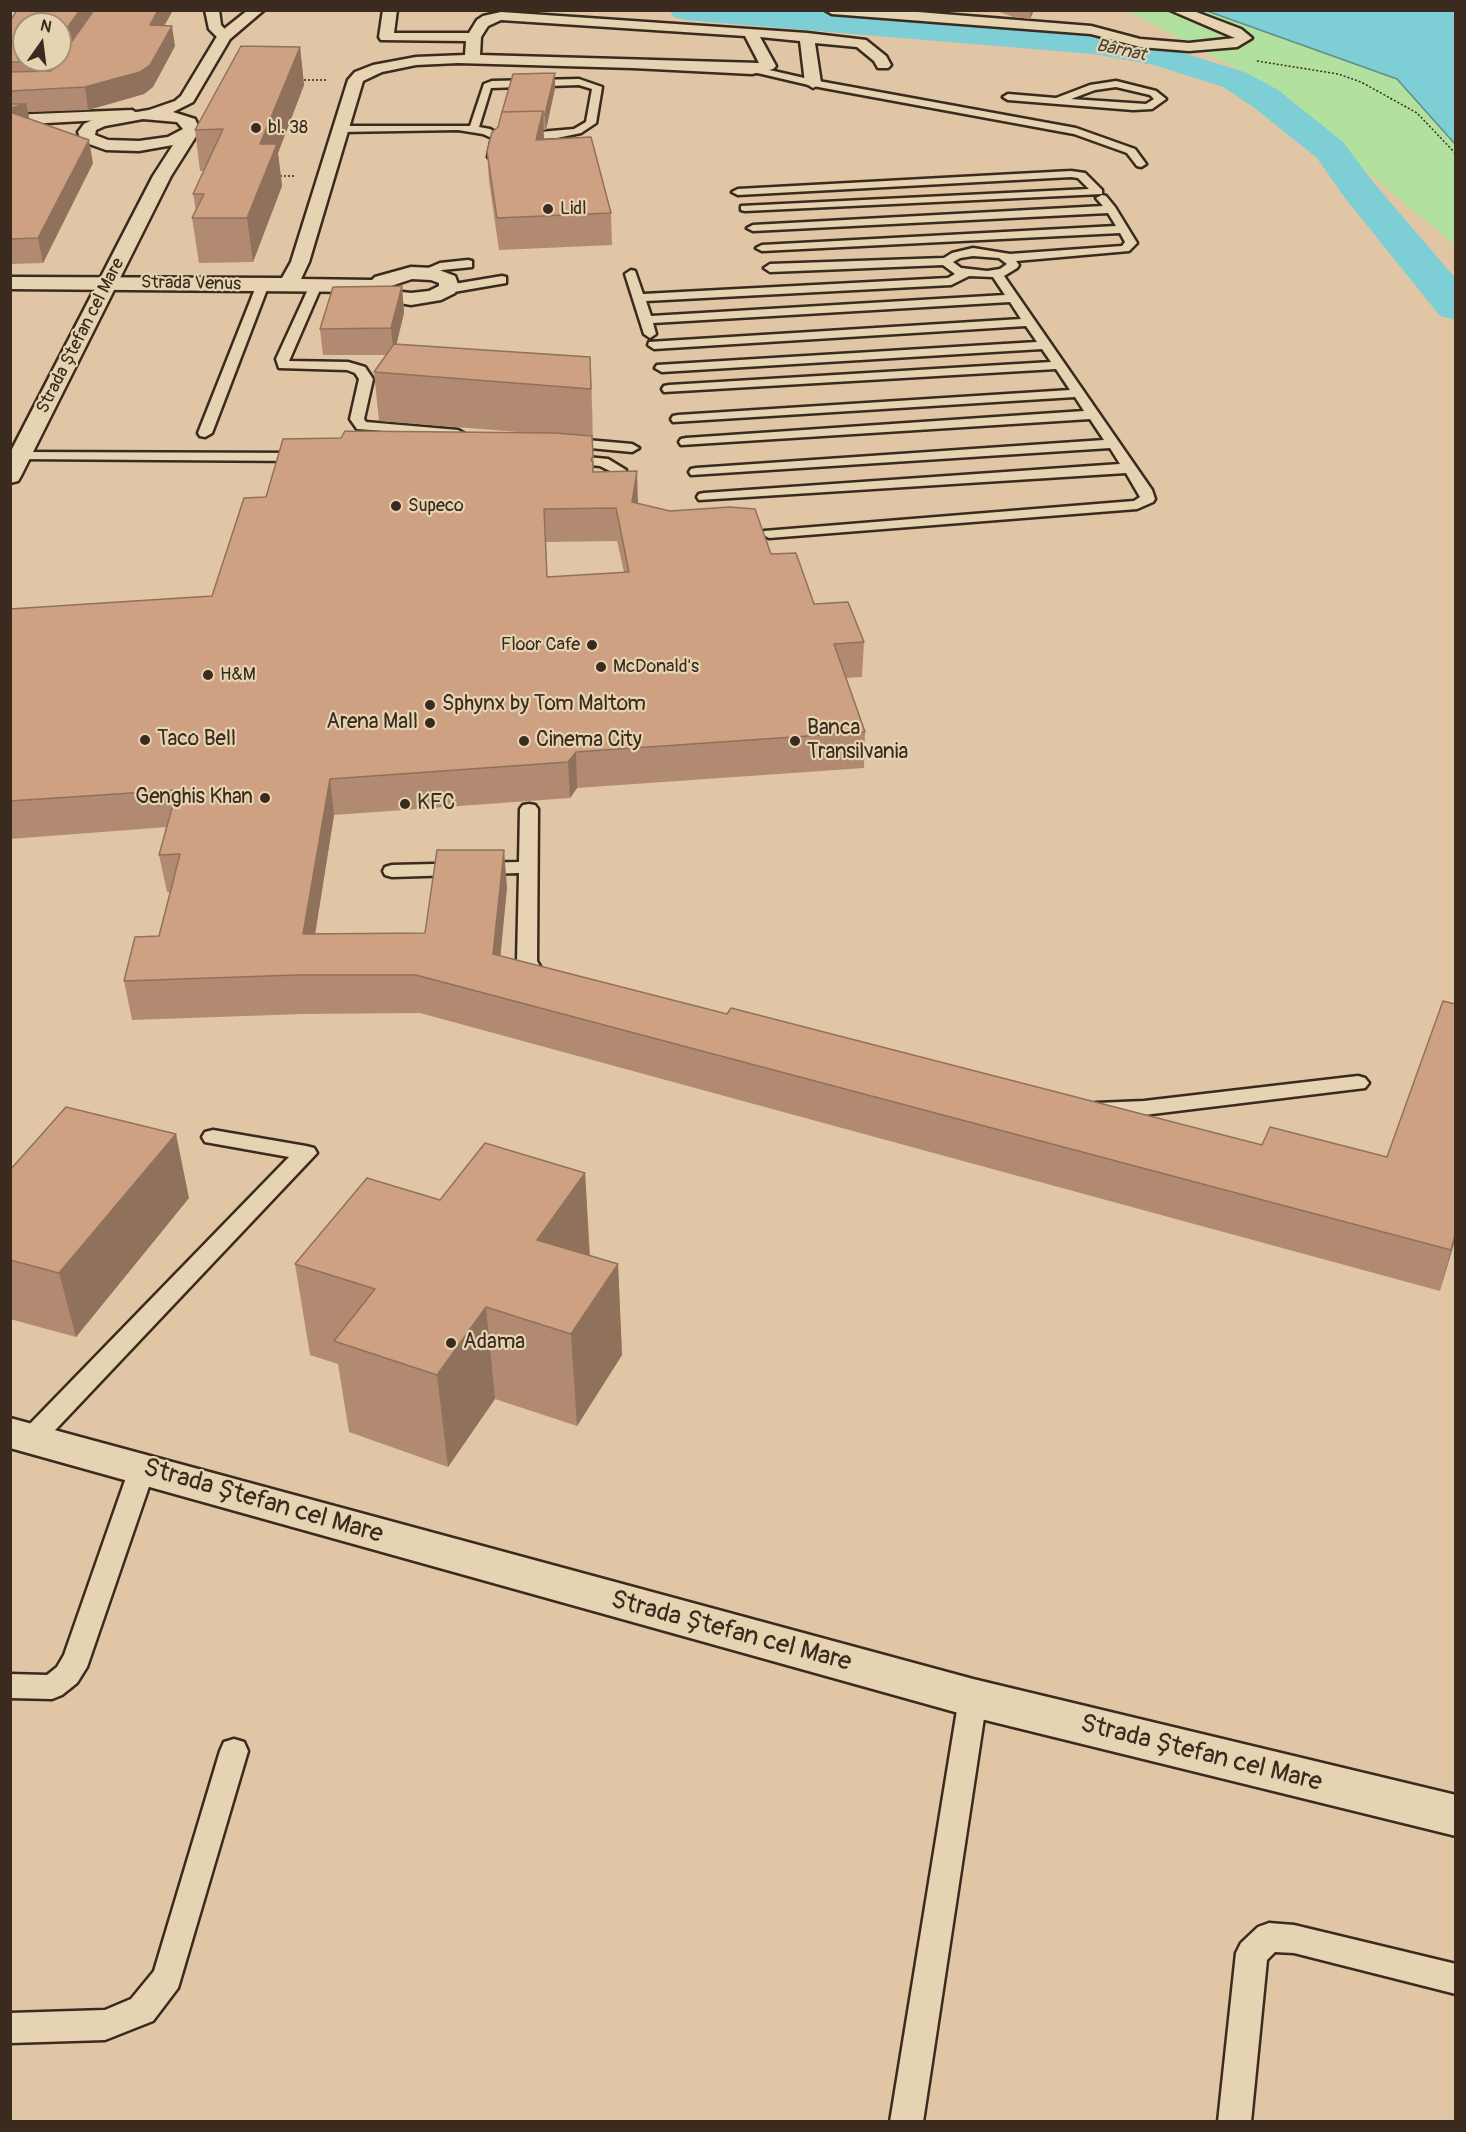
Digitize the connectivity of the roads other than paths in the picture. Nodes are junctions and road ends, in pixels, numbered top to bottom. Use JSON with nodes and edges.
{"nodes":[{"id":1,"x":212,"y":10,"type":"edge"},
{"id":2,"x":390,"y":10,"type":"edge"},
{"id":3,"x":832,"y":10,"type":"edge"},
{"id":4,"x":1177,"y":10,"type":"edge"},
{"id":5,"x":253,"y":15,"type":"edge"},
{"id":6,"x":750,"y":32,"type":"junction"},
{"id":7,"x":224,"y":36,"type":"junction"},
{"id":8,"x":474,"y":37,"type":"junction"},
{"id":9,"x":807,"y":37,"type":"junction"},
{"id":10,"x":241,"y":41,"type":"dead end"},
{"id":11,"x":472,"y":58,"type":"junction"},
{"id":12,"x":228,"y":59,"type":"dead end"},
{"id":13,"x":883,"y":65,"type":"dead end"},
{"id":14,"x":752,"y":69,"type":"junction"},
{"id":15,"x":813,"y":82,"type":"junction"},
{"id":16,"x":1059,"y":100,"type":"junction"},
{"id":17,"x":206,"y":111,"type":"edge"},
{"id":18,"x":153,"y":114,"type":"junction"},
{"id":19,"x":132,"y":115,"type":"junction"},
{"id":20,"x":993,"y":115,"type":"junction"},
{"id":21,"x":10,"y":120,"type":"edge"},
{"id":22,"x":341,"y":129,"type":"junction"},
{"id":23,"x":474,"y":129,"type":"junction"},
{"id":24,"x":191,"y":130,"type":"junction"},
{"id":25,"x":498,"y":137,"type":"junction"},
{"id":26,"x":87,"y":138,"type":"junction"},
{"id":27,"x":122,"y":146,"type":"junction"},
{"id":28,"x":493,"y":157,"type":"edge"},
{"id":29,"x":1141,"y":164,"type":"dead end"},
{"id":30,"x":738,"y":192,"type":"dead end"},
{"id":31,"x":1098,"y":192,"type":"junction"},
{"id":32,"x":152,"y":195,"type":"junction"},
{"id":33,"x":745,"y":208,"type":"dead end"},
{"id":34,"x":1111,"y":209,"type":"junction"},
{"id":35,"x":753,"y":228,"type":"dead end"},
{"id":36,"x":1124,"y":229,"type":"junction"},
{"id":37,"x":762,"y":248,"type":"dead end"},
{"id":38,"x":1008,"y":258,"type":"junction"},
{"id":39,"x":947,"y":261,"type":"junction"},
{"id":40,"x":770,"y":268,"type":"dead end"},
{"id":41,"x":966,"y":273,"type":"junction"},
{"id":42,"x":631,"y":274,"type":"dead end"},
{"id":43,"x":996,"y":274,"type":"junction"},
{"id":44,"x":10,"y":283,"type":"edge"},
{"id":45,"x":109,"y":283,"type":"junction"},
{"id":46,"x":263,"y":284,"type":"junction"},
{"id":47,"x":289,"y":284,"type":"junction"},
{"id":48,"x":316,"y":285,"type":"junction"},
{"id":49,"x":378,"y":286,"type":"junction"},
{"id":50,"x":638,"y":298,"type":"junction"},
{"id":51,"x":1013,"y":298,"type":"junction"},
{"id":52,"x":646,"y":320,"type":"junction"},
{"id":53,"x":1030,"y":322,"type":"junction"},
{"id":54,"x":654,"y":345,"type":"junction"},
{"id":55,"x":1045,"y":345,"type":"junction"},
{"id":56,"x":1059,"y":365,"type":"junction"},
{"id":57,"x":662,"y":368,"type":"junction"},
{"id":58,"x":1078,"y":393,"type":"junction"},
{"id":59,"x":674,"y":404,"type":"junction"},
{"id":60,"x":1093,"y":415,"type":"junction"},
{"id":61,"x":205,"y":433,"type":"dead end"},
{"id":62,"x":471,"y":435,"type":"edge"},
{"id":63,"x":550,"y":441,"type":"edge"},
{"id":64,"x":1113,"y":444,"type":"junction"},
{"id":65,"x":632,"y":448,"type":"dead end"},
{"id":66,"x":21,"y":456,"type":"junction"},
{"id":67,"x":315,"y":457,"type":"edge"},
{"id":68,"x":691,"y":457,"type":"junction"},
{"id":69,"x":546,"y":458,"type":"edge"},
{"id":70,"x":1130,"y":468,"type":"junction"},
{"id":71,"x":10,"y":476,"type":"edge"},
{"id":72,"x":601,"y":491,"type":"edge"},
{"id":73,"x":752,"y":535,"type":"edge"},
{"id":74,"x":529,"y":809,"type":"dead end"},
{"id":75,"x":528,"y":867,"type":"junction"},
{"id":76,"x":392,"y":871,"type":"dead end"},
{"id":77,"x":567,"y":988,"type":"edge"},
{"id":78,"x":1358,"y":1083,"type":"dead end"},
{"id":79,"x":1074,"y":1109,"type":"edge"},
{"id":80,"x":213,"y":1137,"type":"dead end"},
{"id":81,"x":21,"y":1435,"type":"edge"},
{"id":82,"x":142,"y":1469,"type":"junction"},
{"id":83,"x":10,"y":1686,"type":"edge"},
{"id":84,"x":973,"y":1698,"type":"junction"},
{"id":85,"x":234,"y":1751,"type":"dead end"},
{"id":86,"x":1455,"y":1816,"type":"edge"},
{"id":87,"x":1455,"y":1978,"type":"edge"},
{"id":88,"x":10,"y":2028,"type":"edge"},
{"id":89,"x":906,"y":2121,"type":"edge"},
{"id":90,"x":1234,"y":2121,"type":"edge"}],
"edges":[{"from":1,"to":7,"type":"street"},
{"from":2,"to":8,"type":"street"},
{"from":3,"to":4,"type":"street"},
{"from":5,"to":7,"type":"street"},
{"from":5,"to":10,"type":"street"},
{"from":6,"to":8,"type":"street"},
{"from":6,"to":9,"type":"street"},
{"from":6,"to":14,"type":"street"},
{"from":7,"to":12,"type":"street"},
{"from":7,"to":18,"type":"street"},
{"from":8,"to":11,"type":"street"},
{"from":9,"to":13,"type":"street"},
{"from":9,"to":15,"type":"street"},
{"from":11,"to":14,"type":"street"},
{"from":11,"to":22,"type":"street"},
{"from":14,"to":15,"type":"lane"},
{"from":15,"to":20,"type":"lane"},
{"from":16,"to":16,"type":"lane"},
{"from":16,"to":20,"type":"lane"},
{"from":17,"to":24,"type":"street","name":"Strada Ștefan cel Mare"},
{"from":18,"to":19,"type":"street"},
{"from":18,"to":24,"type":"street"},
{"from":19,"to":21,"type":"street"},
{"from":19,"to":26,"type":"street"},
{"from":20,"to":29,"type":"lane"},
{"from":21,"to":26,"type":"street"},
{"from":22,"to":23,"type":"lane"},
{"from":22,"to":47,"type":"street"},
{"from":23,"to":25,"type":"lane"},
{"from":23,"to":25,"type":"lane"},
{"from":24,"to":27,"type":"street"},
{"from":24,"to":32,"type":"street","name":"Strada Ștefan cel Mare"},
{"from":25,"to":28,"type":"lane"},
{"from":26,"to":27,"type":"street"},
{"from":27,"to":32,"type":"street"},
{"from":30,"to":31,"type":"lane"},
{"from":31,"to":33,"type":"lane"},
{"from":31,"to":34,"type":"lane"},
{"from":32,"to":45,"type":"street","name":"Strada Ștefan cel Mare"},
{"from":34,"to":35,"type":"lane"},
{"from":34,"to":36,"type":"lane"},
{"from":36,"to":37,"type":"lane"},
{"from":36,"to":38,"type":"lane"},
{"from":38,"to":39,"type":"lane"},
{"from":38,"to":43,"type":"lane"},
{"from":39,"to":40,"type":"lane"},
{"from":39,"to":41,"type":"lane"},
{"from":41,"to":43,"type":"lane"},
{"from":41,"to":50,"type":"lane"},
{"from":42,"to":50,"type":"lane"},
{"from":43,"to":51,"type":"lane"},
{"from":44,"to":45,"type":"street","name":"Strada Venus"},
{"from":45,"to":46,"type":"street","name":"Strada Venus"},
{"from":45,"to":66,"type":"street","name":"Strada Ștefan cel Mare"},
{"from":46,"to":47,"type":"street","name":"Strada Venus"},
{"from":46,"to":61,"type":"lane"},
{"from":47,"to":48,"type":"street","name":"Strada Venus"},
{"from":48,"to":49,"type":"street","name":"Strada Venus"},
{"from":48,"to":62,"type":"lane"},
{"from":49,"to":49,"type":"street"},
{"from":50,"to":52,"type":"lane"},
{"from":51,"to":52,"type":"lane"},
{"from":51,"to":53,"type":"lane"},
{"from":52,"to":54,"type":"lane"},
{"from":53,"to":54,"type":"lane"},
{"from":53,"to":55,"type":"lane"},
{"from":54,"to":57,"type":"lane"},
{"from":55,"to":56,"type":"lane"},
{"from":55,"to":57,"type":"lane"},
{"from":56,"to":58,"type":"lane"},
{"from":56,"to":59,"type":"lane"},
{"from":57,"to":59,"type":"lane"},
{"from":58,"to":59,"type":"lane"},
{"from":58,"to":60,"type":"lane"},
{"from":59,"to":68,"type":"lane"},
{"from":60,"to":64,"type":"lane"},
{"from":60,"to":68,"type":"lane"},
{"from":63,"to":65,"type":"lane"},
{"from":64,"to":68,"type":"lane"},
{"from":64,"to":70,"type":"lane"},
{"from":66,"to":67,"type":"lane"},
{"from":66,"to":71,"type":"street","name":"Strada Ștefan cel Mare"},
{"from":68,"to":70,"type":"lane"},
{"from":69,"to":72,"type":"lane"},
{"from":70,"to":73,"type":"lane"},
{"from":74,"to":75,"type":"lane"},
{"from":75,"to":76,"type":"lane"},
{"from":75,"to":77,"type":"lane"},
{"from":78,"to":79,"type":"lane"},
{"from":80,"to":81,"type":"lane"},
{"from":81,"to":82,"type":"street","name":"Strada Ștefan cel Mare"},
{"from":82,"to":83,"type":"lane"},
{"from":82,"to":84,"type":"street","name":"Strada Ștefan cel Mare"},
{"from":84,"to":86,"type":"street","name":"Strada Ștefan cel Mare"},
{"from":84,"to":89,"type":"lane"},
{"from":85,"to":88,"type":"lane"},
{"from":87,"to":90,"type":"lane"}]}
